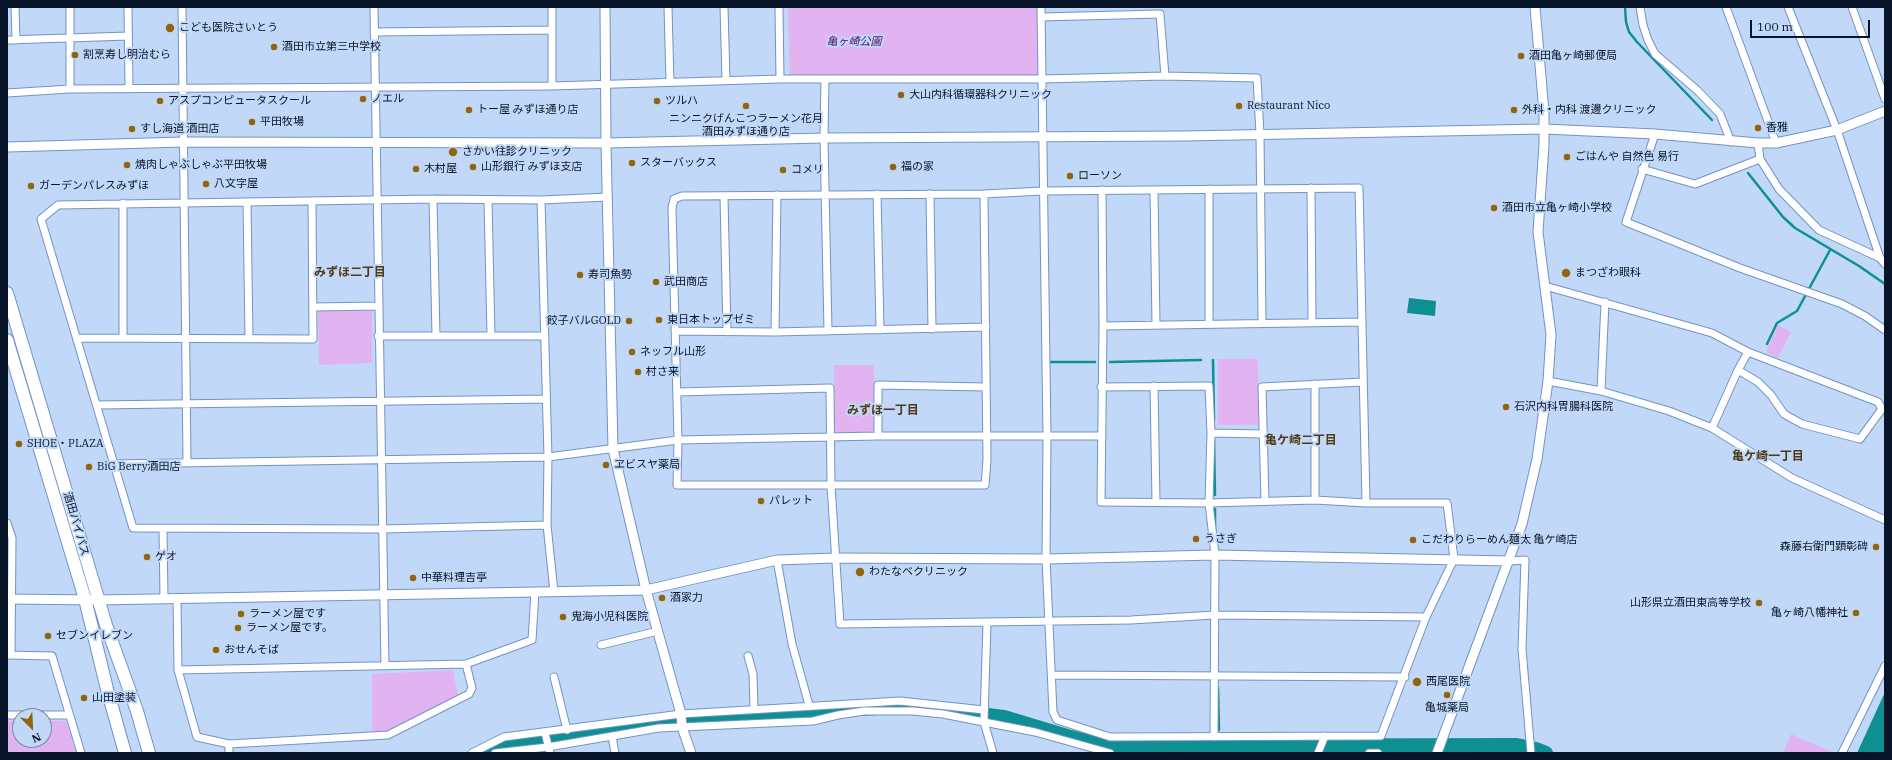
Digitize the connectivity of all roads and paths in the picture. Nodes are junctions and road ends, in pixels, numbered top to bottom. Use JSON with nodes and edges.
{"nodes":[{"id":1,"x":15,"y":7,"type":"edge"},
{"id":2,"x":70,"y":7,"type":"edge"},
{"id":3,"x":128,"y":7,"type":"edge"},
{"id":4,"x":182,"y":7,"type":"edge"},
{"id":5,"x":374,"y":7,"type":"edge"},
{"id":6,"x":552,"y":7,"type":"edge"},
{"id":7,"x":605,"y":7,"type":"edge"},
{"id":8,"x":668,"y":7,"type":"edge"},
{"id":9,"x":724,"y":7,"type":"edge"},
{"id":10,"x":779,"y":7,"type":"edge"},
{"id":11,"x":1041,"y":7,"type":"edge"},
{"id":12,"x":1535,"y":7,"type":"edge"},
{"id":13,"x":1726,"y":7,"type":"edge"},
{"id":14,"x":1788,"y":7,"type":"edge"},
{"id":15,"x":1852,"y":7,"type":"edge"},
{"id":16,"x":1642,"y":8,"type":"edge"},
{"id":17,"x":1041,"y":17,"type":"junction"},
{"id":18,"x":552,"y":30,"type":"junction"},
{"id":19,"x":374,"y":32,"type":"junction"},
{"id":20,"x":128,"y":36,"type":"junction"},
{"id":21,"x":70,"y":38,"type":"junction"},
{"id":22,"x":7,"y":40,"type":"edge"},
{"id":23,"x":16,"y":40,"type":"junction"},
{"id":24,"x":1165,"y":76,"type":"junction"},
{"id":25,"x":780,"y":79,"type":"junction"},
{"id":26,"x":825,"y":79,"type":"junction"},
{"id":27,"x":1042,"y":79,"type":"junction"},
{"id":28,"x":726,"y":80,"type":"junction"},
{"id":29,"x":670,"y":82,"type":"junction"},
{"id":30,"x":606,"y":85,"type":"junction"},
{"id":31,"x":552,"y":86,"type":"junction"},
{"id":32,"x":374,"y":87,"type":"junction"},
{"id":33,"x":129,"y":88,"type":"junction"},
{"id":34,"x":183,"y":88,"type":"junction"},
{"id":35,"x":70,"y":89,"type":"junction"},
{"id":36,"x":7,"y":93,"type":"edge"},
{"id":37,"x":1885,"y":99,"type":"edge"},
{"id":38,"x":1885,"y":111,"type":"edge"},
{"id":39,"x":1544,"y":129,"type":"junction"},
{"id":40,"x":1836,"y":130,"type":"junction"},
{"id":41,"x":1260,"y":134,"type":"junction"},
{"id":42,"x":1655,"y":134,"type":"junction"},
{"id":43,"x":1042,"y":137,"type":"junction"},
{"id":44,"x":824,"y":138,"type":"junction"},
{"id":45,"x":375,"y":141,"type":"junction"},
{"id":46,"x":184,"y":142,"type":"junction"},
{"id":47,"x":1731,"y":142,"type":"junction"},
{"id":48,"x":606,"y":143,"type":"junction"},
{"id":49,"x":1758,"y":143,"type":"junction"},
{"id":50,"x":1776,"y":143,"type":"junction"},
{"id":51,"x":7,"y":147,"type":"edge"},
{"id":52,"x":1760,"y":160,"type":"junction"},
{"id":53,"x":1642,"y":169,"type":"junction"},
{"id":54,"x":1311,"y":188,"type":"junction"},
{"id":55,"x":1209,"y":189,"type":"junction"},
{"id":56,"x":1262,"y":189,"type":"junction"},
{"id":57,"x":1102,"y":190,"type":"junction"},
{"id":58,"x":1154,"y":190,"type":"junction"},
{"id":59,"x":1043,"y":191,"type":"junction"},
{"id":60,"x":877,"y":194,"type":"junction"},
{"id":61,"x":930,"y":194,"type":"junction"},
{"id":62,"x":984,"y":194,"type":"junction"},
{"id":63,"x":777,"y":196,"type":"junction"},
{"id":64,"x":825,"y":196,"type":"junction"},
{"id":65,"x":608,"y":197,"type":"junction"},
{"id":66,"x":724,"y":197,"type":"junction"},
{"id":67,"x":433,"y":199,"type":"junction"},
{"id":68,"x":377,"y":200,"type":"junction"},
{"id":69,"x":488,"y":200,"type":"junction"},
{"id":70,"x":541,"y":200,"type":"junction"},
{"id":71,"x":312,"y":201,"type":"junction"},
{"id":72,"x":184,"y":202,"type":"junction"},
{"id":73,"x":123,"y":203,"type":"junction"},
{"id":74,"x":247,"y":203,"type":"junction"},
{"id":75,"x":1880,"y":258,"type":"junction"},
{"id":76,"x":1885,"y":264,"type":"edge"},
{"id":77,"x":1545,"y":286,"type":"junction"},
{"id":78,"x":7,"y":293,"type":"edge"},
{"id":79,"x":1605,"y":302,"type":"junction"},
{"id":80,"x":378,"y":306,"type":"junction"},
{"id":81,"x":313,"y":307,"type":"junction"},
{"id":82,"x":1312,"y":322,"type":"junction"},
{"id":83,"x":1362,"y":322,"type":"junction"},
{"id":84,"x":1262,"y":323,"type":"junction"},
{"id":85,"x":1209,"y":324,"type":"junction"},
{"id":86,"x":1156,"y":325,"type":"junction"},
{"id":87,"x":1104,"y":326,"type":"junction"},
{"id":88,"x":986,"y":327,"type":"junction"},
{"id":89,"x":932,"y":328,"type":"junction"},
{"id":90,"x":880,"y":330,"type":"junction"},
{"id":91,"x":1885,"y":330,"type":"edge"},
{"id":92,"x":675,"y":331,"type":"junction"},
{"id":93,"x":828,"y":331,"type":"junction"},
{"id":94,"x":727,"y":332,"type":"junction"},
{"id":95,"x":775,"y":332,"type":"junction"},
{"id":96,"x":378,"y":336,"type":"junction"},
{"id":97,"x":436,"y":336,"type":"junction"},
{"id":98,"x":491,"y":336,"type":"junction"},
{"id":99,"x":545,"y":336,"type":"junction"},
{"id":100,"x":77,"y":338,"type":"junction"},
{"id":101,"x":123,"y":338,"type":"junction"},
{"id":102,"x":249,"y":338,"type":"junction"},
{"id":103,"x":186,"y":339,"type":"junction"},
{"id":104,"x":7,"y":340,"type":"edge"},
{"id":105,"x":1748,"y":352,"type":"junction"},
{"id":106,"x":1738,"y":370,"type":"junction"},
{"id":107,"x":1548,"y":381,"type":"junction"},
{"id":108,"x":1363,"y":382,"type":"junction"},
{"id":109,"x":1315,"y":384,"type":"junction"},
{"id":110,"x":1154,"y":386,"type":"junction"},
{"id":111,"x":986,"y":387,"type":"junction"},
{"id":112,"x":1102,"y":387,"type":"junction"},
{"id":113,"x":1601,"y":391,"type":"junction"},
{"id":114,"x":677,"y":392,"type":"junction"},
{"id":115,"x":546,"y":399,"type":"junction"},
{"id":116,"x":380,"y":400,"type":"junction"},
{"id":117,"x":186,"y":403,"type":"junction"},
{"id":118,"x":97,"y":405,"type":"junction"},
{"id":119,"x":1712,"y":428,"type":"junction"},
{"id":120,"x":1211,"y":433,"type":"junction"},
{"id":121,"x":1264,"y":434,"type":"junction"},
{"id":122,"x":831,"y":436,"type":"junction"},
{"id":123,"x":878,"y":436,"type":"junction"},
{"id":124,"x":986,"y":436,"type":"junction"},
{"id":125,"x":1047,"y":436,"type":"junction"},
{"id":126,"x":1102,"y":436,"type":"junction"},
{"id":127,"x":678,"y":440,"type":"junction"},
{"id":128,"x":613,"y":449,"type":"junction"},
{"id":129,"x":548,"y":456,"type":"junction"},
{"id":130,"x":381,"y":459,"type":"junction"},
{"id":131,"x":187,"y":461,"type":"junction"},
{"id":132,"x":114,"y":464,"type":"junction"},
{"id":133,"x":831,"y":486,"type":"junction"},
{"id":134,"x":1315,"y":500,"type":"junction"},
{"id":135,"x":1265,"y":501,"type":"junction"},
{"id":136,"x":1156,"y":502,"type":"junction"},
{"id":137,"x":1209,"y":502,"type":"junction"},
{"id":138,"x":1366,"y":503,"type":"junction"},
{"id":139,"x":1885,"y":520,"type":"edge"},
{"id":140,"x":7,"y":523,"type":"edge"},
{"id":141,"x":547,"y":525,"type":"junction"},
{"id":142,"x":163,"y":528,"type":"junction"},
{"id":143,"x":382,"y":529,"type":"junction"},
{"id":144,"x":9,"y":540,"type":"edge"},
{"id":145,"x":1215,"y":555,"type":"junction"},
{"id":146,"x":835,"y":558,"type":"junction"},
{"id":147,"x":1046,"y":559,"type":"junction"},
{"id":148,"x":1454,"y":559,"type":"junction"},
{"id":149,"x":777,"y":560,"type":"junction"},
{"id":150,"x":1509,"y":561,"type":"junction"},
{"id":151,"x":646,"y":590,"type":"junction"},
{"id":152,"x":535,"y":592,"type":"junction"},
{"id":153,"x":554,"y":592,"type":"junction"},
{"id":154,"x":383,"y":595,"type":"junction"},
{"id":155,"x":177,"y":598,"type":"junction"},
{"id":156,"x":9,"y":599,"type":"edge"},
{"id":157,"x":84,"y":599,"type":"junction"},
{"id":158,"x":164,"y":599,"type":"junction"},
{"id":159,"x":98,"y":600,"type":"junction"},
{"id":160,"x":1215,"y":615,"type":"junction"},
{"id":161,"x":1426,"y":617,"type":"junction"},
{"id":162,"x":1049,"y":620,"type":"junction"},
{"id":163,"x":987,"y":622,"type":"junction"},
{"id":164,"x":658,"y":631,"type":"junction"},
{"id":165,"x":601,"y":645,"type":"dead end"},
{"id":166,"x":9,"y":655,"type":"edge"},
{"id":167,"x":748,"y":656,"type":"dead end"},
{"id":168,"x":466,"y":664,"type":"junction"},
{"id":169,"x":384,"y":666,"type":"junction"},
{"id":170,"x":1885,"y":666,"type":"edge"},
{"id":171,"x":178,"y":670,"type":"junction"},
{"id":172,"x":1052,"y":675,"type":"junction"},
{"id":173,"x":1213,"y":676,"type":"junction"},
{"id":174,"x":554,"y":677,"type":"dead end"},
{"id":175,"x":1405,"y":677,"type":"junction"},
{"id":176,"x":809,"y":705,"type":"junction"},
{"id":177,"x":754,"y":709,"type":"junction"},
{"id":178,"x":984,"y":710,"type":"junction"},
{"id":179,"x":681,"y":714,"type":"junction"},
{"id":180,"x":7,"y":715,"type":"edge"},
{"id":181,"x":69,"y":715,"type":"junction"},
{"id":182,"x":984,"y":722,"type":"junction"},
{"id":183,"x":682,"y":727,"type":"junction"},
{"id":184,"x":567,"y":730,"type":"junction"},
{"id":185,"x":545,"y":733,"type":"junction"},
{"id":186,"x":612,"y":736,"type":"junction"},
{"id":187,"x":1325,"y":736,"type":"junction"},
{"id":188,"x":1214,"y":737,"type":"junction"},
{"id":189,"x":229,"y":744,"type":"junction"},
{"id":190,"x":549,"y":750,"type":"edge"},
{"id":191,"x":81,"y":753,"type":"edge"},
{"id":192,"x":125,"y":753,"type":"edge"},
{"id":193,"x":149,"y":753,"type":"edge"},
{"id":194,"x":229,"y":753,"type":"edge"},
{"id":195,"x":472,"y":753,"type":"edge"},
{"id":196,"x":496,"y":753,"type":"edge"},
{"id":197,"x":615,"y":753,"type":"edge"},
{"id":198,"x":691,"y":753,"type":"edge"},
{"id":199,"x":993,"y":753,"type":"edge"},
{"id":200,"x":1110,"y":753,"type":"edge"},
{"id":201,"x":1318,"y":753,"type":"edge"},
{"id":202,"x":1369,"y":753,"type":"edge"},
{"id":203,"x":1374,"y":753,"type":"edge"},
{"id":204,"x":1378,"y":753,"type":"edge"},
{"id":205,"x":1437,"y":753,"type":"edge"},
{"id":206,"x":1531,"y":753,"type":"edge"},
{"id":207,"x":1842,"y":753,"type":"edge"}],
"edges":[{"from":1,"to":23,"type":"street"},
{"from":2,"to":21,"type":"street"},
{"from":3,"to":20,"type":"street"},
{"from":4,"to":34,"type":"street"},
{"from":5,"to":19,"type":"street"},
{"from":6,"to":18,"type":"street"},
{"from":7,"to":30,"type":"street"},
{"from":8,"to":29,"type":"street"},
{"from":9,"to":28,"type":"street"},
{"from":10,"to":25,"type":"street"},
{"from":11,"to":17,"type":"street"},
{"from":12,"to":39,"type":"street"},
{"from":13,"to":50,"type":"street"},
{"from":14,"to":40,"type":"street"},
{"from":15,"to":37,"type":"street"},
{"from":16,"to":47,"type":"street"},
{"from":17,"to":24,"type":"street"},
{"from":17,"to":27,"type":"street"},
{"from":18,"to":19,"type":"street"},
{"from":18,"to":31,"type":"street"},
{"from":19,"to":32,"type":"street"},
{"from":20,"to":21,"type":"street"},
{"from":20,"to":33,"type":"street"},
{"from":21,"to":23,"type":"street"},
{"from":21,"to":35,"type":"street"},
{"from":22,"to":23,"type":"street"},
{"from":24,"to":27,"type":"street"},
{"from":24,"to":41,"type":"street"},
{"from":25,"to":26,"type":"street"},
{"from":25,"to":28,"type":"street"},
{"from":26,"to":27,"type":"street"},
{"from":26,"to":44,"type":"street"},
{"from":27,"to":43,"type":"street"},
{"from":28,"to":29,"type":"street"},
{"from":29,"to":30,"type":"street"},
{"from":30,"to":31,"type":"street"},
{"from":30,"to":48,"type":"street"},
{"from":31,"to":32,"type":"street"},
{"from":32,"to":34,"type":"street"},
{"from":32,"to":45,"type":"street"},
{"from":33,"to":34,"type":"street"},
{"from":33,"to":35,"type":"street"},
{"from":34,"to":46,"type":"street"},
{"from":35,"to":36,"type":"street"},
{"from":38,"to":40,"type":"street"},
{"from":39,"to":41,"type":"street"},
{"from":39,"to":42,"type":"street"},
{"from":39,"to":77,"type":"street"},
{"from":40,"to":50,"type":"street"},
{"from":40,"to":75,"type":"street"},
{"from":41,"to":43,"type":"street"},
{"from":41,"to":56,"type":"street"},
{"from":42,"to":47,"type":"street"},
{"from":42,"to":53,"type":"street"},
{"from":43,"to":44,"type":"street"},
{"from":43,"to":59,"type":"street"},
{"from":44,"to":48,"type":"street"},
{"from":44,"to":64,"type":"street"},
{"from":45,"to":46,"type":"street"},
{"from":45,"to":48,"type":"street"},
{"from":45,"to":68,"type":"street"},
{"from":46,"to":51,"type":"street"},
{"from":46,"to":72,"type":"street"},
{"from":47,"to":49,"type":"street"},
{"from":48,"to":65,"type":"street"},
{"from":49,"to":50,"type":"street"},
{"from":49,"to":52,"type":"street"},
{"from":52,"to":53,"type":"street"},
{"from":52,"to":75,"type":"street"},
{"from":53,"to":91,"type":"street"},
{"from":54,"to":56,"type":"street"},
{"from":54,"to":82,"type":"street"},
{"from":54,"to":83,"type":"street"},
{"from":55,"to":56,"type":"street"},
{"from":55,"to":58,"type":"street"},
{"from":55,"to":85,"type":"street"},
{"from":56,"to":84,"type":"street"},
{"from":57,"to":58,"type":"street"},
{"from":57,"to":59,"type":"street"},
{"from":57,"to":87,"type":"street"},
{"from":58,"to":86,"type":"street"},
{"from":59,"to":62,"type":"street"},
{"from":59,"to":125,"type":"street"},
{"from":60,"to":61,"type":"street"},
{"from":60,"to":64,"type":"street"},
{"from":60,"to":90,"type":"street"},
{"from":61,"to":62,"type":"street"},
{"from":61,"to":89,"type":"street"},
{"from":62,"to":88,"type":"street"},
{"from":63,"to":64,"type":"street"},
{"from":63,"to":66,"type":"street"},
{"from":63,"to":95,"type":"street"},
{"from":64,"to":93,"type":"street"},
{"from":65,"to":70,"type":"street"},
{"from":65,"to":128,"type":"street"},
{"from":66,"to":92,"type":"street"},
{"from":66,"to":94,"type":"street"},
{"from":67,"to":68,"type":"street"},
{"from":67,"to":69,"type":"street"},
{"from":67,"to":97,"type":"street"},
{"from":68,"to":71,"type":"street"},
{"from":68,"to":80,"type":"street"},
{"from":69,"to":70,"type":"street"},
{"from":69,"to":98,"type":"street"},
{"from":70,"to":99,"type":"street"},
{"from":71,"to":74,"type":"street"},
{"from":71,"to":81,"type":"street"},
{"from":72,"to":73,"type":"street"},
{"from":72,"to":74,"type":"street"},
{"from":72,"to":103,"type":"street"},
{"from":73,"to":100,"type":"street"},
{"from":73,"to":101,"type":"street"},
{"from":74,"to":102,"type":"street"},
{"from":75,"to":76,"type":"street"},
{"from":77,"to":79,"type":"street"},
{"from":77,"to":107,"type":"street"},
{"from":78,"to":159,"type":"highway","name":"酒田バイパス"},
{"from":79,"to":105,"type":"street"},
{"from":79,"to":113,"type":"street"},
{"from":80,"to":81,"type":"street"},
{"from":80,"to":96,"type":"street"},
{"from":81,"to":102,"type":"street"},
{"from":82,"to":83,"type":"street"},
{"from":82,"to":84,"type":"street"},
{"from":83,"to":108,"type":"street"},
{"from":84,"to":85,"type":"street"},
{"from":85,"to":86,"type":"street"},
{"from":86,"to":87,"type":"street"},
{"from":87,"to":112,"type":"street"},
{"from":88,"to":89,"type":"street"},
{"from":88,"to":111,"type":"street"},
{"from":89,"to":90,"type":"street"},
{"from":90,"to":93,"type":"street"},
{"from":92,"to":94,"type":"street"},
{"from":92,"to":114,"type":"street"},
{"from":93,"to":95,"type":"street"},
{"from":94,"to":95,"type":"street"},
{"from":96,"to":97,"type":"street"},
{"from":96,"to":116,"type":"street"},
{"from":97,"to":98,"type":"street"},
{"from":98,"to":99,"type":"street"},
{"from":99,"to":115,"type":"street"},
{"from":100,"to":101,"type":"street"},
{"from":100,"to":118,"type":"street"},
{"from":101,"to":103,"type":"street"},
{"from":102,"to":103,"type":"street"},
{"from":103,"to":117,"type":"street"},
{"from":104,"to":157,"type":"highway","name":"酒田バイパス"},
{"from":105,"to":106,"type":"street"},
{"from":105,"to":106,"type":"street"},
{"from":106,"to":119,"type":"street"},
{"from":107,"to":113,"type":"street"},
{"from":107,"to":150,"type":"street"},
{"from":108,"to":109,"type":"street"},
{"from":108,"to":138,"type":"street"},
{"from":109,"to":121,"type":"street"},
{"from":109,"to":134,"type":"street"},
{"from":110,"to":112,"type":"street"},
{"from":110,"to":120,"type":"street"},
{"from":110,"to":136,"type":"street"},
{"from":111,"to":123,"type":"street"},
{"from":111,"to":124,"type":"street"},
{"from":112,"to":126,"type":"street"},
{"from":113,"to":119,"type":"street"},
{"from":114,"to":122,"type":"street"},
{"from":114,"to":127,"type":"street"},
{"from":115,"to":116,"type":"street"},
{"from":115,"to":129,"type":"street"},
{"from":116,"to":117,"type":"street"},
{"from":116,"to":130,"type":"street"},
{"from":117,"to":118,"type":"street"},
{"from":117,"to":131,"type":"street"},
{"from":118,"to":132,"type":"street"},
{"from":119,"to":139,"type":"street"},
{"from":120,"to":121,"type":"street"},
{"from":120,"to":137,"type":"street"},
{"from":121,"to":135,"type":"street"},
{"from":122,"to":123,"type":"street"},
{"from":122,"to":127,"type":"street"},
{"from":122,"to":133,"type":"street"},
{"from":123,"to":124,"type":"street"},
{"from":124,"to":125,"type":"street"},
{"from":124,"to":133,"type":"street"},
{"from":125,"to":126,"type":"street"},
{"from":125,"to":147,"type":"street"},
{"from":126,"to":136,"type":"street"},
{"from":127,"to":128,"type":"street"},
{"from":127,"to":133,"type":"street"},
{"from":128,"to":129,"type":"street"},
{"from":128,"to":151,"type":"street"},
{"from":129,"to":130,"type":"street"},
{"from":129,"to":141,"type":"street"},
{"from":130,"to":131,"type":"street"},
{"from":130,"to":143,"type":"street"},
{"from":131,"to":132,"type":"street"},
{"from":132,"to":142,"type":"street"},
{"from":133,"to":146,"type":"street"},
{"from":134,"to":135,"type":"street"},
{"from":134,"to":138,"type":"street"},
{"from":135,"to":137,"type":"street"},
{"from":136,"to":137,"type":"street"},
{"from":137,"to":145,"type":"street"},
{"from":138,"to":148,"type":"street"},
{"from":140,"to":144,"type":"street"},
{"from":141,"to":143,"type":"street"},
{"from":141,"to":153,"type":"street"},
{"from":142,"to":143,"type":"street"},
{"from":142,"to":158,"type":"street"},
{"from":143,"to":154,"type":"street"},
{"from":144,"to":156,"type":"street"},
{"from":145,"to":147,"type":"street"},
{"from":145,"to":148,"type":"street"},
{"from":145,"to":160,"type":"street"},
{"from":146,"to":147,"type":"street"},
{"from":146,"to":149,"type":"street"},
{"from":146,"to":163,"type":"street"},
{"from":147,"to":162,"type":"street"},
{"from":148,"to":150,"type":"street"},
{"from":148,"to":161,"type":"street"},
{"from":149,"to":151,"type":"street"},
{"from":149,"to":176,"type":"street"},
{"from":150,"to":205,"type":"street"},
{"from":150,"to":206,"type":"street"},
{"from":151,"to":153,"type":"street"},
{"from":151,"to":164,"type":"street"},
{"from":152,"to":153,"type":"street"},
{"from":152,"to":154,"type":"street"},
{"from":152,"to":168,"type":"street"},
{"from":154,"to":155,"type":"street"},
{"from":154,"to":169,"type":"street"},
{"from":155,"to":158,"type":"street"},
{"from":155,"to":171,"type":"street"},
{"from":156,"to":157,"type":"street"},
{"from":156,"to":166,"type":"street"},
{"from":157,"to":159,"type":"street"},
{"from":157,"to":192,"type":"highway","name":"酒田バイパス"},
{"from":158,"to":159,"type":"street"},
{"from":159,"to":193,"type":"highway","name":"酒田バイパス"},
{"from":160,"to":161,"type":"street"},
{"from":160,"to":162,"type":"street"},
{"from":160,"to":173,"type":"street"},
{"from":161,"to":175,"type":"street"},
{"from":162,"to":163,"type":"street"},
{"from":162,"to":172,"type":"street"},
{"from":163,"to":178,"type":"street"},
{"from":164,"to":165,"type":"street"},
{"from":164,"to":179,"type":"street"},
{"from":166,"to":181,"type":"street"},
{"from":167,"to":177,"type":"street"},
{"from":168,"to":169,"type":"street"},
{"from":168,"to":189,"type":"street"},
{"from":169,"to":171,"type":"street"},
{"from":170,"to":207,"type":"street"},
{"from":171,"to":189,"type":"street"},
{"from":172,"to":173,"type":"street"},
{"from":172,"to":188,"type":"street"},
{"from":173,"to":175,"type":"street"},
{"from":173,"to":188,"type":"street"},
{"from":174,"to":184,"type":"street"},
{"from":175,"to":187,"type":"street"},
{"from":176,"to":177,"type":"street"},
{"from":176,"to":178,"type":"street"},
{"from":177,"to":179,"type":"street"},
{"from":178,"to":182,"type":"street"},
{"from":179,"to":183,"type":"street"},
{"from":179,"to":184,"type":"street"},
{"from":180,"to":181,"type":"street"},
{"from":181,"to":191,"type":"street"},
{"from":182,"to":183,"type":"street"},
{"from":182,"to":199,"type":"street"},
{"from":182,"to":200,"type":"street"},
{"from":183,"to":186,"type":"street"},
{"from":183,"to":198,"type":"street"},
{"from":184,"to":185,"type":"street"},
{"from":185,"to":190,"type":"street"},
{"from":185,"to":195,"type":"street"},
{"from":186,"to":190,"type":"street"},
{"from":186,"to":197,"type":"street"},
{"from":187,"to":188,"type":"street"},
{"from":187,"to":201,"type":"street"},
{"from":189,"to":194,"type":"street"},
{"from":190,"to":196,"type":"street"},
{"from":202,"to":203,"type":"street"},
{"from":203,"to":204,"type":"street"}]}
